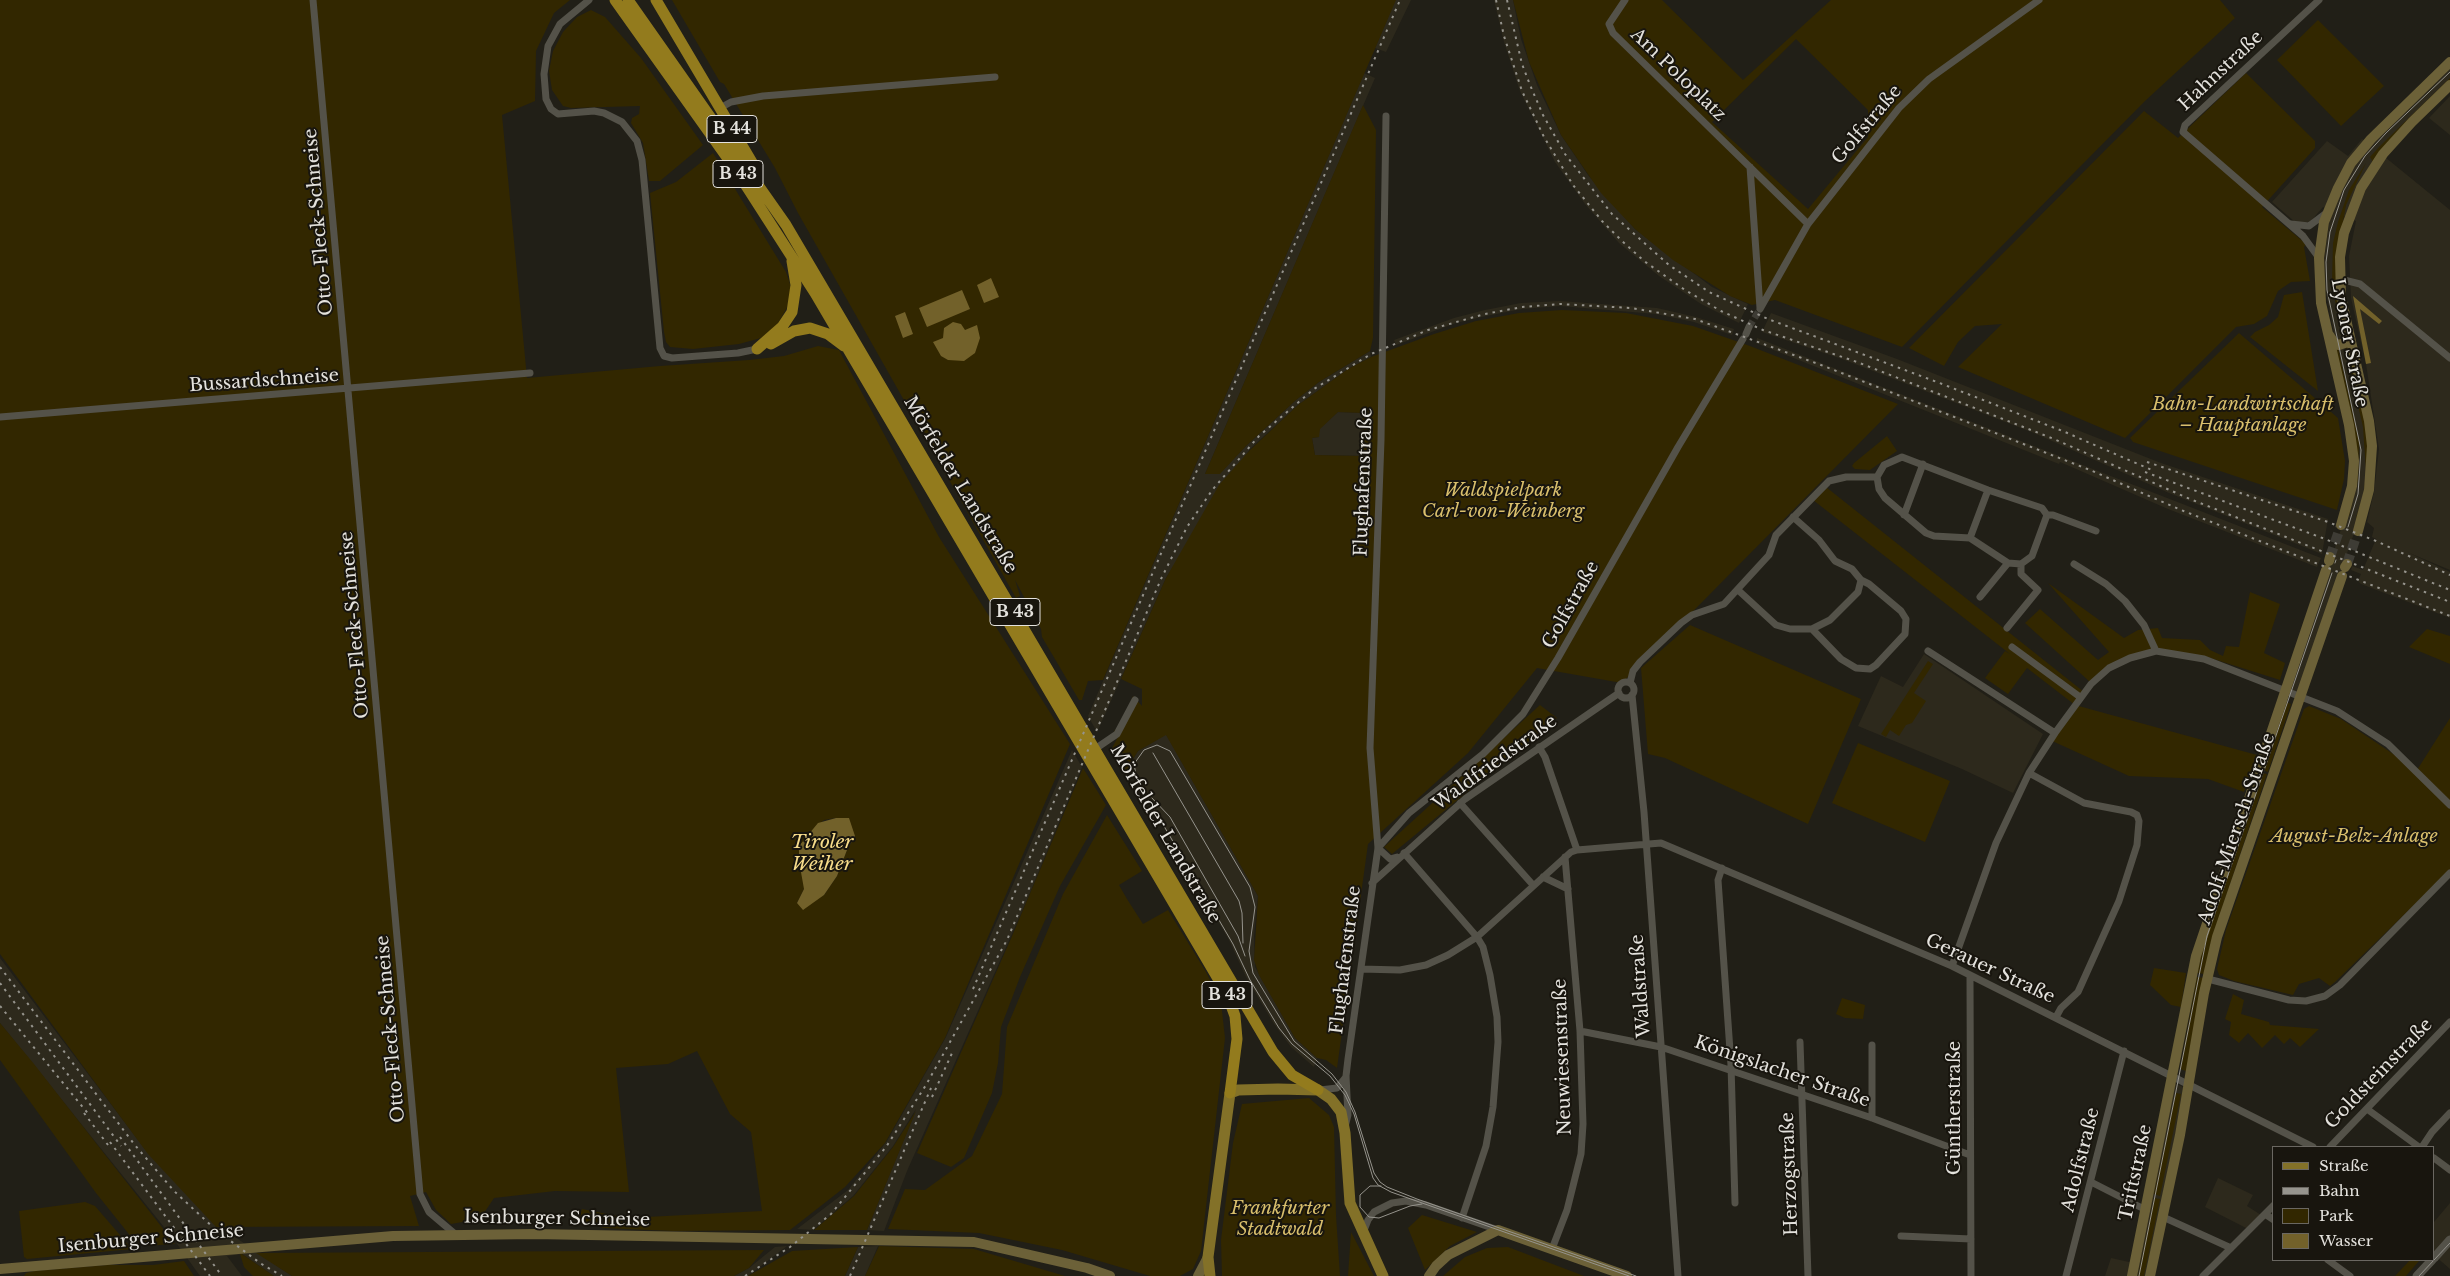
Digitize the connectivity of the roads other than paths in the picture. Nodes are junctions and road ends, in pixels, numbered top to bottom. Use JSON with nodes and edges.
{"nodes":[{"id":1,"x":313,"y":0,"type":"edge"},
{"id":2,"x":605,"y":0,"type":"edge"},
{"id":3,"x":614,"y":0,"type":"edge"},
{"id":4,"x":628,"y":0,"type":"edge"},
{"id":5,"x":656,"y":0,"type":"edge"},
{"id":6,"x":665,"y":0,"type":"edge"},
{"id":7,"x":1625,"y":0,"type":"edge"},
{"id":8,"x":2039,"y":0,"type":"edge"},
{"id":9,"x":2319,"y":0,"type":"edge"},
{"id":10,"x":587,"y":1,"type":"edge"},
{"id":11,"x":636,"y":33,"type":"junction"},
{"id":12,"x":677,"y":34,"type":"junction"},
{"id":13,"x":2450,"y":62,"type":"edge"},
{"id":14,"x":994,"y":77,"type":"dead end"},
{"id":15,"x":2450,"y":85,"type":"edge"},
{"id":16,"x":720,"y":108,"type":"junction"},
{"id":17,"x":1386,"y":116,"type":"dead end"},
{"id":18,"x":2351,"y":163,"type":"junction"},
{"id":19,"x":1750,"y":166,"type":"junction"},
{"id":20,"x":2367,"y":177,"type":"junction"},
{"id":21,"x":2327,"y":212,"type":"junction"},
{"id":22,"x":1808,"y":224,"type":"junction"},
{"id":23,"x":2289,"y":224,"type":"junction"},
{"id":24,"x":786,"y":225,"type":"junction"},
{"id":25,"x":787,"y":248,"type":"junction"},
{"id":26,"x":2319,"y":258,"type":"junction"},
{"id":27,"x":2340,"y":280,"type":"junction"},
{"id":28,"x":1746,"y":333,"type":"tunnel mouth"},
{"id":29,"x":2328,"y":334,"type":"junction"},
{"id":30,"x":2350,"y":338,"type":"junction"},
{"id":31,"x":758,"y":349,"type":"junction"},
{"id":32,"x":849,"y":350,"type":"junction"},
{"id":33,"x":2450,"y":358,"type":"edge"},
{"id":34,"x":530,"y":373,"type":"dead end"},
{"id":35,"x":349,"y":390,"type":"junction"},
{"id":36,"x":0,"y":418,"type":"edge"},
{"id":37,"x":1923,"y":464,"type":"junction"},
{"id":38,"x":1876,"y":477,"type":"junction"},
{"id":39,"x":1988,"y":490,"type":"junction"},
{"id":40,"x":1904,"y":515,"type":"junction"},
{"id":41,"x":2047,"y":516,"type":"junction"},
{"id":42,"x":1793,"y":517,"type":"junction"},
{"id":43,"x":2341,"y":525,"type":"tunnel mouth"},
{"id":44,"x":2096,"y":531,"type":"dead end"},
{"id":45,"x":2358,"y":531,"type":"tunnel mouth"},
{"id":46,"x":1970,"y":538,"type":"junction"},
{"id":47,"x":2008,"y":563,"type":"junction"},
{"id":48,"x":2328,"y":563,"type":"tunnel mouth"},
{"id":49,"x":2021,"y":564,"type":"junction"},
{"id":50,"x":2074,"y":564,"type":"dead end"},
{"id":51,"x":2345,"y":569,"type":"tunnel mouth"},
{"id":52,"x":1861,"y":580,"type":"junction"},
{"id":53,"x":1738,"y":590,"type":"junction"},
{"id":54,"x":1980,"y":596,"type":"dead end"},
{"id":55,"x":1812,"y":628,"type":"junction"},
{"id":56,"x":2007,"y":628,"type":"dead end"},
{"id":57,"x":2012,"y":647,"type":"dead end"},
{"id":58,"x":1928,"y":651,"type":"dead end"},
{"id":59,"x":2156,"y":651,"type":"junction"},
{"id":60,"x":1630,"y":682,"type":"junction"},
{"id":61,"x":2286,"y":689,"type":"junction"},
{"id":62,"x":1619,"y":693,"type":"junction"},
{"id":63,"x":1632,"y":695,"type":"junction"},
{"id":64,"x":2301,"y":696,"type":"junction"},
{"id":65,"x":2080,"y":697,"type":"junction"},
{"id":66,"x":1136,"y":700,"type":"dead end"},
{"id":67,"x":2055,"y":733,"type":"junction"},
{"id":68,"x":1539,"y":747,"type":"junction"},
{"id":69,"x":1095,"y":749,"type":"junction"},
{"id":70,"x":2029,"y":773,"type":"junction"},
{"id":71,"x":1460,"y":803,"type":"junction"},
{"id":72,"x":2450,"y":805,"type":"edge"},
{"id":73,"x":1646,"y":844,"type":"junction"},
{"id":74,"x":1378,"y":848,"type":"junction"},
{"id":75,"x":1577,"y":850,"type":"junction"},
{"id":76,"x":1402,"y":854,"type":"junction"},
{"id":77,"x":1565,"y":857,"type":"junction"},
{"id":78,"x":1722,"y":868,"type":"junction"},
{"id":79,"x":2450,"y":873,"type":"edge"},
{"id":80,"x":1543,"y":877,"type":"junction"},
{"id":81,"x":1371,"y":883,"type":"junction"},
{"id":82,"x":1533,"y":886,"type":"junction"},
{"id":83,"x":1568,"y":889,"type":"junction"},
{"id":84,"x":1477,"y":937,"type":"junction"},
{"id":85,"x":1952,"y":966,"type":"junction"},
{"id":86,"x":1361,"y":969,"type":"junction"},
{"id":87,"x":1970,"y":976,"type":"junction"},
{"id":88,"x":2208,"y":979,"type":"junction"},
{"id":89,"x":2056,"y":1017,"type":"junction"},
{"id":90,"x":2450,"y":1022,"type":"edge"},
{"id":91,"x":1580,"y":1031,"type":"junction"},
{"id":92,"x":1800,"y":1042,"type":"dead end"},
{"id":93,"x":1872,"y":1045,"type":"dead end"},
{"id":94,"x":1660,"y":1047,"type":"junction"},
{"id":95,"x":2124,"y":1051,"type":"junction"},
{"id":96,"x":1730,"y":1071,"type":"junction"},
{"id":97,"x":1346,"y":1076,"type":"junction"},
{"id":98,"x":2174,"y":1077,"type":"junction"},
{"id":99,"x":2189,"y":1085,"type":"junction"},
{"id":100,"x":1319,"y":1090,"type":"junction"},
{"id":101,"x":1230,"y":1092,"type":"junction"},
{"id":102,"x":1803,"y":1096,"type":"junction"},
{"id":103,"x":2367,"y":1109,"type":"junction"},
{"id":104,"x":2450,"y":1113,"type":"edge"},
{"id":105,"x":1872,"y":1118,"type":"junction"},
{"id":106,"x":1345,"y":1127,"type":"junction"},
{"id":107,"x":2311,"y":1146,"type":"edge"},
{"id":108,"x":2331,"y":1146,"type":"edge"},
{"id":109,"x":2420,"y":1146,"type":"edge"},
{"id":110,"x":2422,"y":1146,"type":"edge"},
{"id":111,"x":1970,"y":1155,"type":"junction"},
{"id":112,"x":2435,"y":1159,"type":"edge"},
{"id":113,"x":2450,"y":1170,"type":"edge"},
{"id":114,"x":2091,"y":1182,"type":"junction"},
{"id":115,"x":1735,"y":1203,"type":"dead end"},
{"id":116,"x":2272,"y":1207,"type":"edge"},
{"id":117,"x":2146,"y":1210,"type":"junction"},
{"id":118,"x":2265,"y":1214,"type":"junction"},
{"id":119,"x":2163,"y":1217,"type":"junction"},
{"id":120,"x":1462,"y":1218,"type":"junction"},
{"id":121,"x":2272,"y":1219,"type":"edge"},
{"id":122,"x":1498,"y":1230,"type":"junction"},
{"id":123,"x":455,"y":1234,"type":"junction"},
{"id":124,"x":1363,"y":1234,"type":"junction"},
{"id":125,"x":1901,"y":1236,"type":"dead end"},
{"id":126,"x":1970,"y":1239,"type":"junction"},
{"id":127,"x":2450,"y":1240,"type":"edge"},
{"id":128,"x":2231,"y":1248,"type":"junction"},
{"id":129,"x":1552,"y":1250,"type":"junction"},
{"id":130,"x":1208,"y":1257,"type":"junction"},
{"id":131,"x":2435,"y":1257,"type":"edge"},
{"id":132,"x":2332,"y":1261,"type":"edge"},
{"id":133,"x":2431,"y":1261,"type":"edge"},
{"id":134,"x":0,"y":1268,"type":"edge"},
{"id":135,"x":2207,"y":1275,"type":"edge"},
{"id":136,"x":1110,"y":1276,"type":"edge"},
{"id":137,"x":1198,"y":1276,"type":"edge"},
{"id":138,"x":1210,"y":1276,"type":"edge"},
{"id":139,"x":1383,"y":1276,"type":"edge"},
{"id":140,"x":1429,"y":1276,"type":"edge"},
{"id":141,"x":1627,"y":1276,"type":"edge"},
{"id":142,"x":1678,"y":1276,"type":"edge"},
{"id":143,"x":1808,"y":1276,"type":"edge"},
{"id":144,"x":1971,"y":1276,"type":"edge"},
{"id":145,"x":2066,"y":1276,"type":"edge"},
{"id":146,"x":2132,"y":1276,"type":"edge"},
{"id":147,"x":2150,"y":1276,"type":"edge"},
{"id":148,"x":2350,"y":1276,"type":"edge"},
{"id":149,"x":2417,"y":1276,"type":"edge"}],
"edges":[{"from":1,"to":35,"type":"street","name":"Otto-Fleck-Schneise"},
{"from":2,"to":11,"type":"highway"},
{"from":3,"to":11,"type":"highway","name":"Mörfelder Landstraße","number":"B 43"},
{"from":4,"to":24,"type":"highway","name":"Mörfelder Landstraße","number":"B 43"},
{"from":5,"to":12,"type":"highway","number":"B 44"},
{"from":6,"to":12,"type":"highway"},
{"from":7,"to":19,"type":"street","name":"Am Poloplatz"},
{"from":8,"to":22,"type":"street","name":"Golfstraße"},
{"from":9,"to":23,"type":"street","name":"Hahnstraße"},
{"from":10,"to":31,"type":"street"},
{"from":11,"to":25,"type":"highway","name":"Mörfelder Landstraße","number":"B 43"},
{"from":12,"to":16,"type":"highway","number":"B 44"},
{"from":13,"to":18,"type":"main road","name":"Lyoner Straße"},
{"from":14,"to":16,"type":"street"},
{"from":15,"to":20,"type":"main road","name":"Lyoner Straße"},
{"from":16,"to":24,"type":"highway","number":"B 44"},
{"from":17,"to":74,"type":"street","name":"Flughafenstraße"},
{"from":18,"to":20,"type":"main road"},
{"from":18,"to":21,"type":"main road","name":"Lyoner Straße"},
{"from":19,"to":22,"type":"street","name":"Am Poloplatz"},
{"from":19,"to":22,"type":"street","name":"Golfstraße"},
{"from":20,"to":27,"type":"main road","name":"Lyoner Straße"},
{"from":21,"to":23,"type":"street"},
{"from":21,"to":26,"type":"main road","name":"Lyoner Straße"},
{"from":23,"to":26,"type":"street","name":"Hahnstraße"},
{"from":24,"to":69,"type":"highway","name":"Mörfelder Landstraße","number":"B 43"},
{"from":25,"to":31,"type":"highway"},
{"from":25,"to":32,"type":"highway","name":"Mörfelder Landstraße","number":"B 43"},
{"from":26,"to":29,"type":"main road","name":"Lyoner Straße"},
{"from":27,"to":30,"type":"main road","name":"Lyoner Straße"},
{"from":27,"to":33,"type":"street"},
{"from":28,"to":74,"type":"street","name":"Golfstraße"},
{"from":29,"to":30,"type":"main road"},
{"from":29,"to":43,"type":"main road","name":"Lyoner Straße"},
{"from":30,"to":45,"type":"main road","name":"Lyoner Straße"},
{"from":31,"to":32,"type":"highway"},
{"from":32,"to":101,"type":"highway","name":"Mörfelder Landstraße","number":"B 43"},
{"from":34,"to":35,"type":"street","name":"Bussardschneise"},
{"from":35,"to":36,"type":"street","name":"Bussardschneise"},
{"from":35,"to":123,"type":"street","name":"Otto-Fleck-Schneise"},
{"from":37,"to":38,"type":"street"},
{"from":37,"to":39,"type":"street"},
{"from":37,"to":40,"type":"street"},
{"from":38,"to":40,"type":"street"},
{"from":38,"to":42,"type":"street","name":"Waldfriedstraße"},
{"from":39,"to":41,"type":"street"},
{"from":39,"to":46,"type":"street"},
{"from":40,"to":46,"type":"street"},
{"from":41,"to":44,"type":"street"},
{"from":41,"to":49,"type":"street"},
{"from":42,"to":52,"type":"street"},
{"from":42,"to":53,"type":"street","name":"Waldfriedstraße"},
{"from":46,"to":47,"type":"street"},
{"from":47,"to":49,"type":"street"},
{"from":47,"to":54,"type":"street"},
{"from":48,"to":61,"type":"main road","name":"Adolf-Miersch-Straße"},
{"from":49,"to":56,"type":"street"},
{"from":50,"to":59,"type":"street"},
{"from":51,"to":64,"type":"main road","name":"Adolf-Miersch-Straße"},
{"from":52,"to":55,"type":"street"},
{"from":52,"to":55,"type":"street"},
{"from":53,"to":55,"type":"street"},
{"from":53,"to":60,"type":"street","name":"Waldfriedstraße"},
{"from":57,"to":65,"type":"street"},
{"from":58,"to":67,"type":"street"},
{"from":59,"to":61,"type":"street"},
{"from":59,"to":65,"type":"street"},
{"from":60,"to":62,"type":"street","name":"Waldfriedstraße"},
{"from":60,"to":63,"type":"street"},
{"from":61,"to":64,"type":"street"},
{"from":61,"to":98,"type":"main road","name":"Adolf-Miersch-Straße"},
{"from":62,"to":63,"type":"street"},
{"from":62,"to":68,"type":"street","name":"Waldfriedstraße"},
{"from":63,"to":73,"type":"street","name":"Waldstraße"},
{"from":64,"to":72,"type":"street"},
{"from":64,"to":88,"type":"main road","name":"Adolf-Miersch-Straße"},
{"from":65,"to":67,"type":"street"},
{"from":66,"to":69,"type":"street"},
{"from":67,"to":70,"type":"street"},
{"from":68,"to":71,"type":"street","name":"Waldfriedstraße"},
{"from":68,"to":75,"type":"street"},
{"from":69,"to":100,"type":"highway","name":"Mörfelder Landstraße","number":"B 43"},
{"from":70,"to":85,"type":"street"},
{"from":70,"to":89,"type":"street"},
{"from":71,"to":76,"type":"street","name":"Waldfriedstraße"},
{"from":71,"to":82,"type":"street"},
{"from":73,"to":75,"type":"street","name":"Gerauer Straße"},
{"from":73,"to":78,"type":"street","name":"Gerauer Straße"},
{"from":73,"to":94,"type":"street","name":"Waldstraße"},
{"from":74,"to":76,"type":"street"},
{"from":74,"to":81,"type":"street","name":"Flughafenstraße"},
{"from":75,"to":77,"type":"street"},
{"from":76,"to":81,"type":"street","name":"Waldfriedstraße"},
{"from":76,"to":84,"type":"street"},
{"from":77,"to":80,"type":"street"},
{"from":77,"to":83,"type":"street","name":"Neuwiesenstraße"},
{"from":78,"to":85,"type":"street","name":"Gerauer Straße"},
{"from":78,"to":96,"type":"street"},
{"from":79,"to":88,"type":"street"},
{"from":80,"to":82,"type":"street"},
{"from":80,"to":83,"type":"street"},
{"from":81,"to":86,"type":"street","name":"Flughafenstraße"},
{"from":82,"to":84,"type":"street"},
{"from":83,"to":91,"type":"street","name":"Neuwiesenstraße"},
{"from":84,"to":86,"type":"street"},
{"from":84,"to":120,"type":"street"},
{"from":85,"to":87,"type":"street","name":"Gerauer Straße"},
{"from":86,"to":97,"type":"street","name":"Flughafenstraße"},
{"from":87,"to":89,"type":"street","name":"Gerauer Straße"},
{"from":87,"to":111,"type":"street","name":"Güntherstraße"},
{"from":88,"to":99,"type":"main road","name":"Adolf-Miersch-Straße"},
{"from":89,"to":95,"type":"street","name":"Gerauer Straße"},
{"from":90,"to":103,"type":"street","name":"Goldsteinstraße"},
{"from":91,"to":94,"type":"street","name":"Königslacher Straße"},
{"from":91,"to":129,"type":"street","name":"Neuwiesenstraße"},
{"from":92,"to":102,"type":"street","name":"Herzogstraße"},
{"from":93,"to":105,"type":"street"},
{"from":94,"to":96,"type":"street","name":"Königslacher Straße"},
{"from":94,"to":142,"type":"street","name":"Waldstraße"},
{"from":95,"to":98,"type":"street","name":"Gerauer Straße"},
{"from":95,"to":114,"type":"street","name":"Adolfstraße"},
{"from":96,"to":102,"type":"street","name":"Königslacher Straße"},
{"from":96,"to":115,"type":"street"},
{"from":97,"to":100,"type":"street"},
{"from":97,"to":106,"type":"street","name":"Flughafenstraße"},
{"from":98,"to":99,"type":"street","name":"Gerauer Straße"},
{"from":98,"to":117,"type":"main road","name":"Triftstraße"},
{"from":99,"to":107,"type":"street","name":"Gerauer Straße"},
{"from":99,"to":119,"type":"main road","name":"Triftstraße"},
{"from":100,"to":101,"type":"main road"},
{"from":100,"to":106,"type":"main road","number":"B 43"},
{"from":101,"to":130,"type":"main road","number":"B 43"},
{"from":102,"to":105,"type":"street","name":"Königslacher Straße"},
{"from":102,"to":143,"type":"street","name":"Herzogstraße"},
{"from":103,"to":108,"type":"street","name":"Goldsteinstraße"},
{"from":103,"to":109,"type":"street"},
{"from":104,"to":110,"type":"street"},
{"from":105,"to":111,"type":"street","name":"Königslacher Straße"},
{"from":106,"to":124,"type":"main road","number":"B 43"},
{"from":111,"to":126,"type":"street","name":"Güntherstraße"},
{"from":112,"to":113,"type":"street"},
{"from":114,"to":117,"type":"street"},
{"from":114,"to":145,"type":"street","name":"Adolfstraße"},
{"from":116,"to":118,"type":"street"},
{"from":117,"to":146,"type":"main road","name":"Triftstraße"},
{"from":118,"to":121,"type":"street"},
{"from":118,"to":128,"type":"street"},
{"from":119,"to":128,"type":"street"},
{"from":119,"to":147,"type":"main road","name":"Triftstraße"},
{"from":120,"to":122,"type":"street"},
{"from":120,"to":124,"type":"street"},
{"from":122,"to":129,"type":"main road"},
{"from":122,"to":140,"type":"main road"},
{"from":123,"to":134,"type":"main road","name":"Isenburger Schneise"},
{"from":123,"to":136,"type":"main road","name":"Isenburger Schneise"},
{"from":124,"to":139,"type":"main road","number":"B 43"},
{"from":125,"to":126,"type":"street"},
{"from":126,"to":144,"type":"street","name":"Güntherstraße"},
{"from":127,"to":131,"type":"street"},
{"from":128,"to":135,"type":"street"},
{"from":129,"to":141,"type":"main road"},
{"from":130,"to":137,"type":"main road"},
{"from":130,"to":138,"type":"main road","number":"B 43"},
{"from":132,"to":148,"type":"street"},
{"from":133,"to":149,"type":"street"}]}
